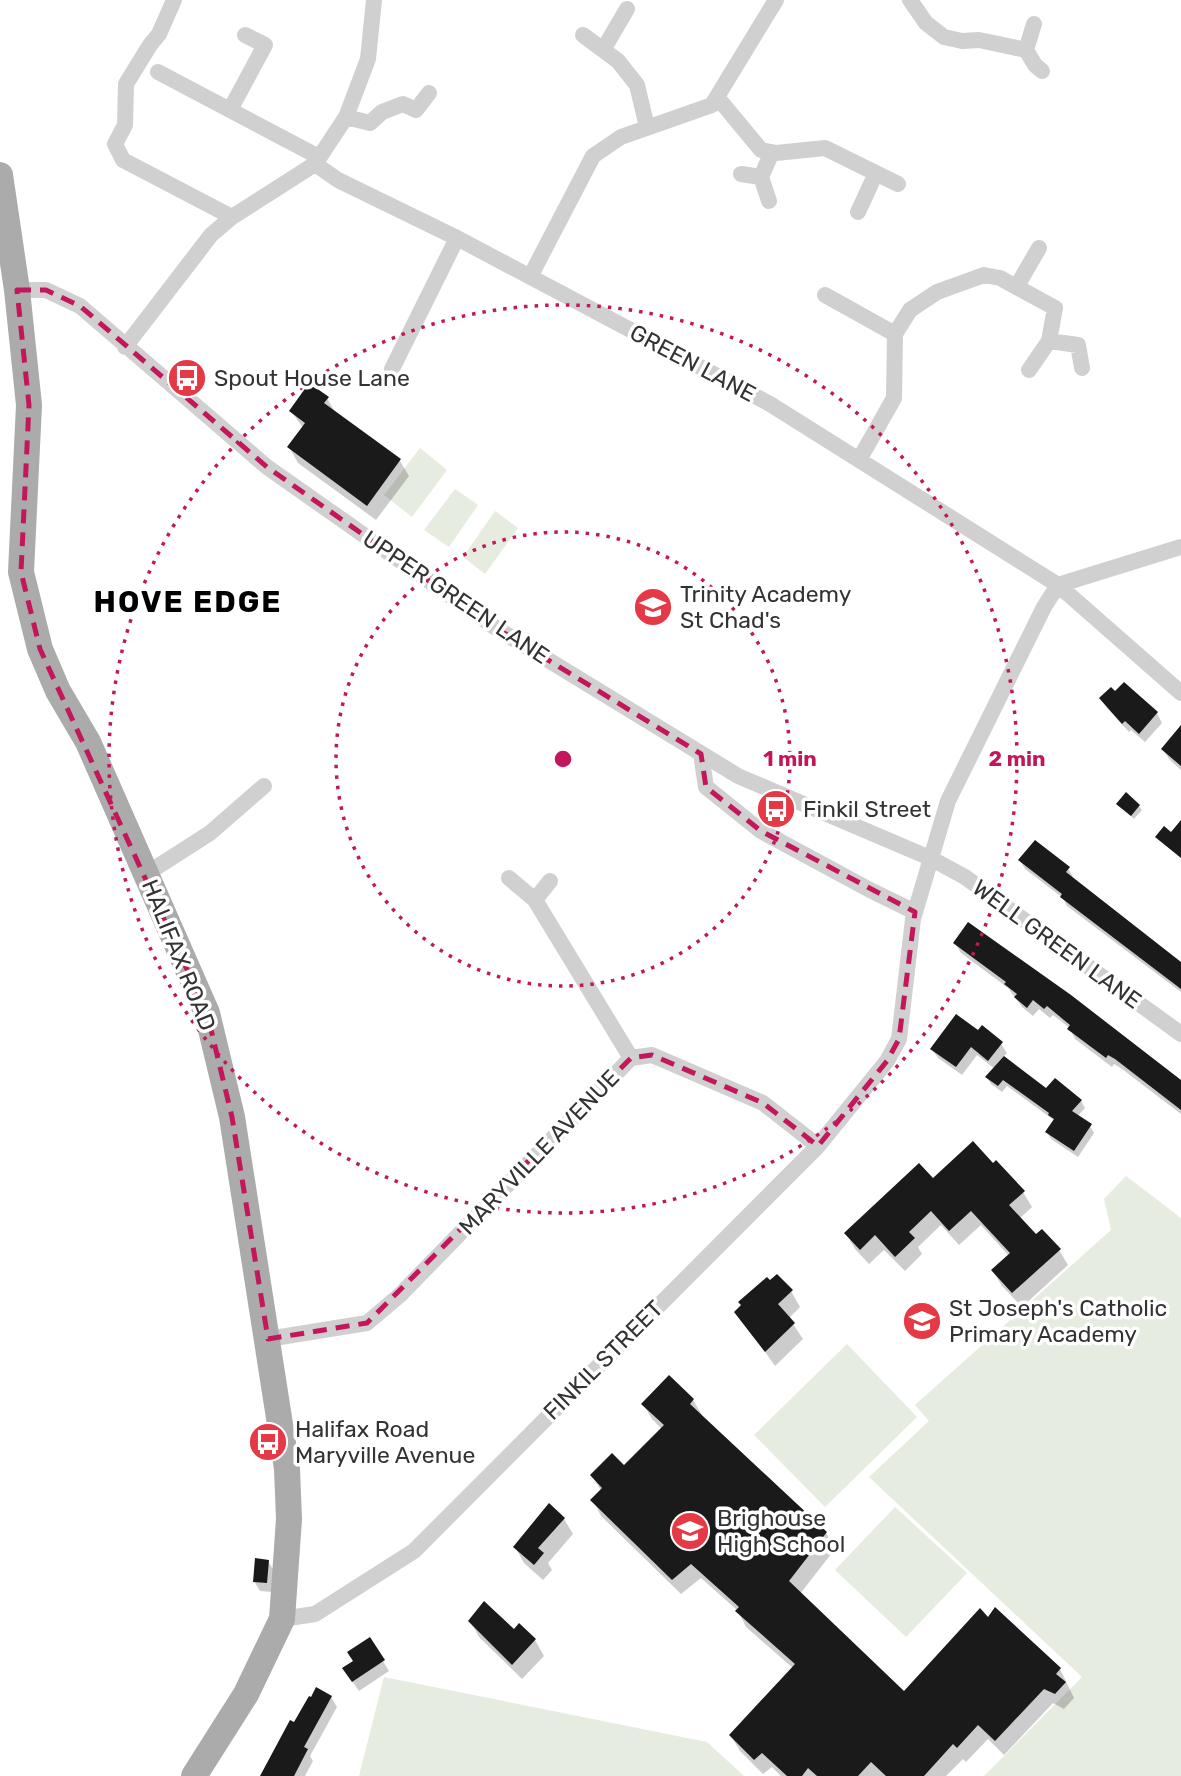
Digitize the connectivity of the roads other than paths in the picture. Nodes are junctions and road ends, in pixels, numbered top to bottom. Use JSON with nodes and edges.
{"nodes":[{"id":1,"x":174,"y":0,"type":"edge"},
{"id":2,"x":374,"y":0,"type":"edge"},
{"id":3,"x":776,"y":0,"type":"edge"},
{"id":4,"x":910,"y":0,"type":"edge"},
{"id":5,"x":627,"y":9,"type":"dead end"},
{"id":6,"x":1034,"y":24,"type":"dead end"},
{"id":7,"x":245,"y":35,"type":"dead end"},
{"id":8,"x":583,"y":35,"type":"dead end"},
{"id":9,"x":603,"y":50,"type":"junction"},
{"id":10,"x":1027,"y":50,"type":"junction"},
{"id":11,"x":1042,"y":71,"type":"dead end"},
{"id":12,"x":158,"y":72,"type":"dead end"},
{"id":13,"x":429,"y":93,"type":"dead end"},
{"id":14,"x":717,"y":97,"type":"junction"},
{"id":15,"x":230,"y":110,"type":"junction"},
{"id":16,"x":346,"y":117,"type":"junction"},
{"id":17,"x":647,"y":127,"type":"junction"},
{"id":18,"x":772,"y":152,"type":"junction"},
{"id":19,"x":317,"y":160,"type":"junction"},
{"id":20,"x":876,"y":173,"type":"junction"},
{"id":21,"x":741,"y":174,"type":"dead end"},
{"id":22,"x":0,"y":175,"type":"edge"},
{"id":23,"x":761,"y":177,"type":"junction"},
{"id":24,"x":898,"y":184,"type":"dead end"},
{"id":25,"x":769,"y":201,"type":"dead end"},
{"id":26,"x":858,"y":212,"type":"dead end"},
{"id":27,"x":232,"y":217,"type":"junction"},
{"id":28,"x":457,"y":238,"type":"junction"},
{"id":29,"x":1039,"y":248,"type":"dead end"},
{"id":30,"x":530,"y":277,"type":"junction"},
{"id":31,"x":1017,"y":286,"type":"junction"},
{"id":32,"x":17,"y":290,"type":"junction"},
{"id":33,"x":825,"y":295,"type":"dead end"},
{"id":34,"x":895,"y":334,"type":"junction"},
{"id":35,"x":1049,"y":341,"type":"junction"},
{"id":36,"x":125,"y":347,"type":"junction"},
{"id":37,"x":1082,"y":368,"type":"dead end"},
{"id":38,"x":392,"y":369,"type":"dead end"},
{"id":39,"x":1029,"y":370,"type":"dead end"},
{"id":40,"x":859,"y":460,"type":"junction"},
{"id":41,"x":1181,"y":547,"type":"edge"},
{"id":42,"x":1058,"y":585,"type":"junction"},
{"id":43,"x":1181,"y":693,"type":"edge"},
{"id":44,"x":701,"y":754,"type":"junction"},
{"id":45,"x":264,"y":786,"type":"dead end"},
{"id":46,"x":930,"y":858,"type":"junction"},
{"id":47,"x":146,"y":873,"type":"junction"},
{"id":48,"x":509,"y":878,"type":"dead end"},
{"id":49,"x":550,"y":881,"type":"dead end"},
{"id":50,"x":535,"y":900,"type":"junction"},
{"id":51,"x":915,"y":912,"type":"junction"},
{"id":52,"x":1181,"y":1034,"type":"edge"},
{"id":53,"x":631,"y":1058,"type":"junction"},
{"id":54,"x":818,"y":1146,"type":"junction"},
{"id":55,"x":268,"y":1339,"type":"junction"},
{"id":56,"x":282,"y":1619,"type":"junction"},
{"id":57,"x":194,"y":1776,"type":"edge"}],
"edges":[{"from":1,"to":27,"type":"street"},
{"from":2,"to":16,"type":"street"},
{"from":3,"to":14,"type":"street"},
{"from":4,"to":10,"type":"street"},
{"from":5,"to":9,"type":"street"},
{"from":6,"to":10,"type":"street"},
{"from":7,"to":15,"type":"street"},
{"from":8,"to":9,"type":"street"},
{"from":9,"to":17,"type":"street"},
{"from":10,"to":11,"type":"street"},
{"from":12,"to":15,"type":"street","name":"GREEN LANE"},
{"from":13,"to":16,"type":"street"},
{"from":14,"to":17,"type":"street"},
{"from":14,"to":18,"type":"street"},
{"from":15,"to":19,"type":"street","name":"GREEN LANE"},
{"from":16,"to":19,"type":"street"},
{"from":17,"to":30,"type":"street"},
{"from":18,"to":20,"type":"street"},
{"from":18,"to":23,"type":"street"},
{"from":19,"to":27,"type":"street"},
{"from":19,"to":28,"type":"street","name":"GREEN LANE"},
{"from":20,"to":24,"type":"street"},
{"from":20,"to":26,"type":"street"},
{"from":21,"to":23,"type":"street"},
{"from":22,"to":32,"type":"main road","name":"HALIFAX ROAD"},
{"from":23,"to":25,"type":"street"},
{"from":27,"to":36,"type":"street"},
{"from":28,"to":30,"type":"street","name":"GREEN LANE"},
{"from":28,"to":38,"type":"street"},
{"from":29,"to":31,"type":"street"},
{"from":30,"to":40,"type":"street","name":"GREEN LANE"},
{"from":31,"to":34,"type":"street"},
{"from":31,"to":35,"type":"street"},
{"from":32,"to":36,"type":"street","name":"UPPER GREEN LANE"},
{"from":32,"to":47,"type":"main road","name":"HALIFAX ROAD"},
{"from":33,"to":34,"type":"street"},
{"from":34,"to":40,"type":"street"},
{"from":35,"to":37,"type":"street"},
{"from":35,"to":39,"type":"street"},
{"from":36,"to":44,"type":"street","name":"UPPER GREEN LANE"},
{"from":40,"to":42,"type":"street","name":"GREEN LANE"},
{"from":41,"to":42,"type":"street"},
{"from":42,"to":43,"type":"street","name":"GREEN LANE"},
{"from":42,"to":46,"type":"street","name":"FINKIL STREET"},
{"from":44,"to":46,"type":"street","name":"UPPER GREEN LANE"},
{"from":44,"to":51,"type":"street"},
{"from":45,"to":47,"type":"street"},
{"from":46,"to":51,"type":"street","name":"FINKIL STREET"},
{"from":46,"to":52,"type":"street","name":"WELL GREEN LANE"},
{"from":47,"to":55,"type":"main road","name":"HALIFAX ROAD"},
{"from":48,"to":50,"type":"street"},
{"from":49,"to":50,"type":"street"},
{"from":50,"to":53,"type":"street"},
{"from":51,"to":54,"type":"street","name":"FINKIL STREET"},
{"from":53,"to":54,"type":"street","name":"MARYVILLE AVENUE"},
{"from":53,"to":55,"type":"street","name":"MARYVILLE AVENUE"},
{"from":54,"to":56,"type":"street","name":"FINKIL STREET"},
{"from":55,"to":56,"type":"main road","name":"HALIFAX ROAD"},
{"from":56,"to":57,"type":"main road","name":"HALIFAX ROAD"}]}
